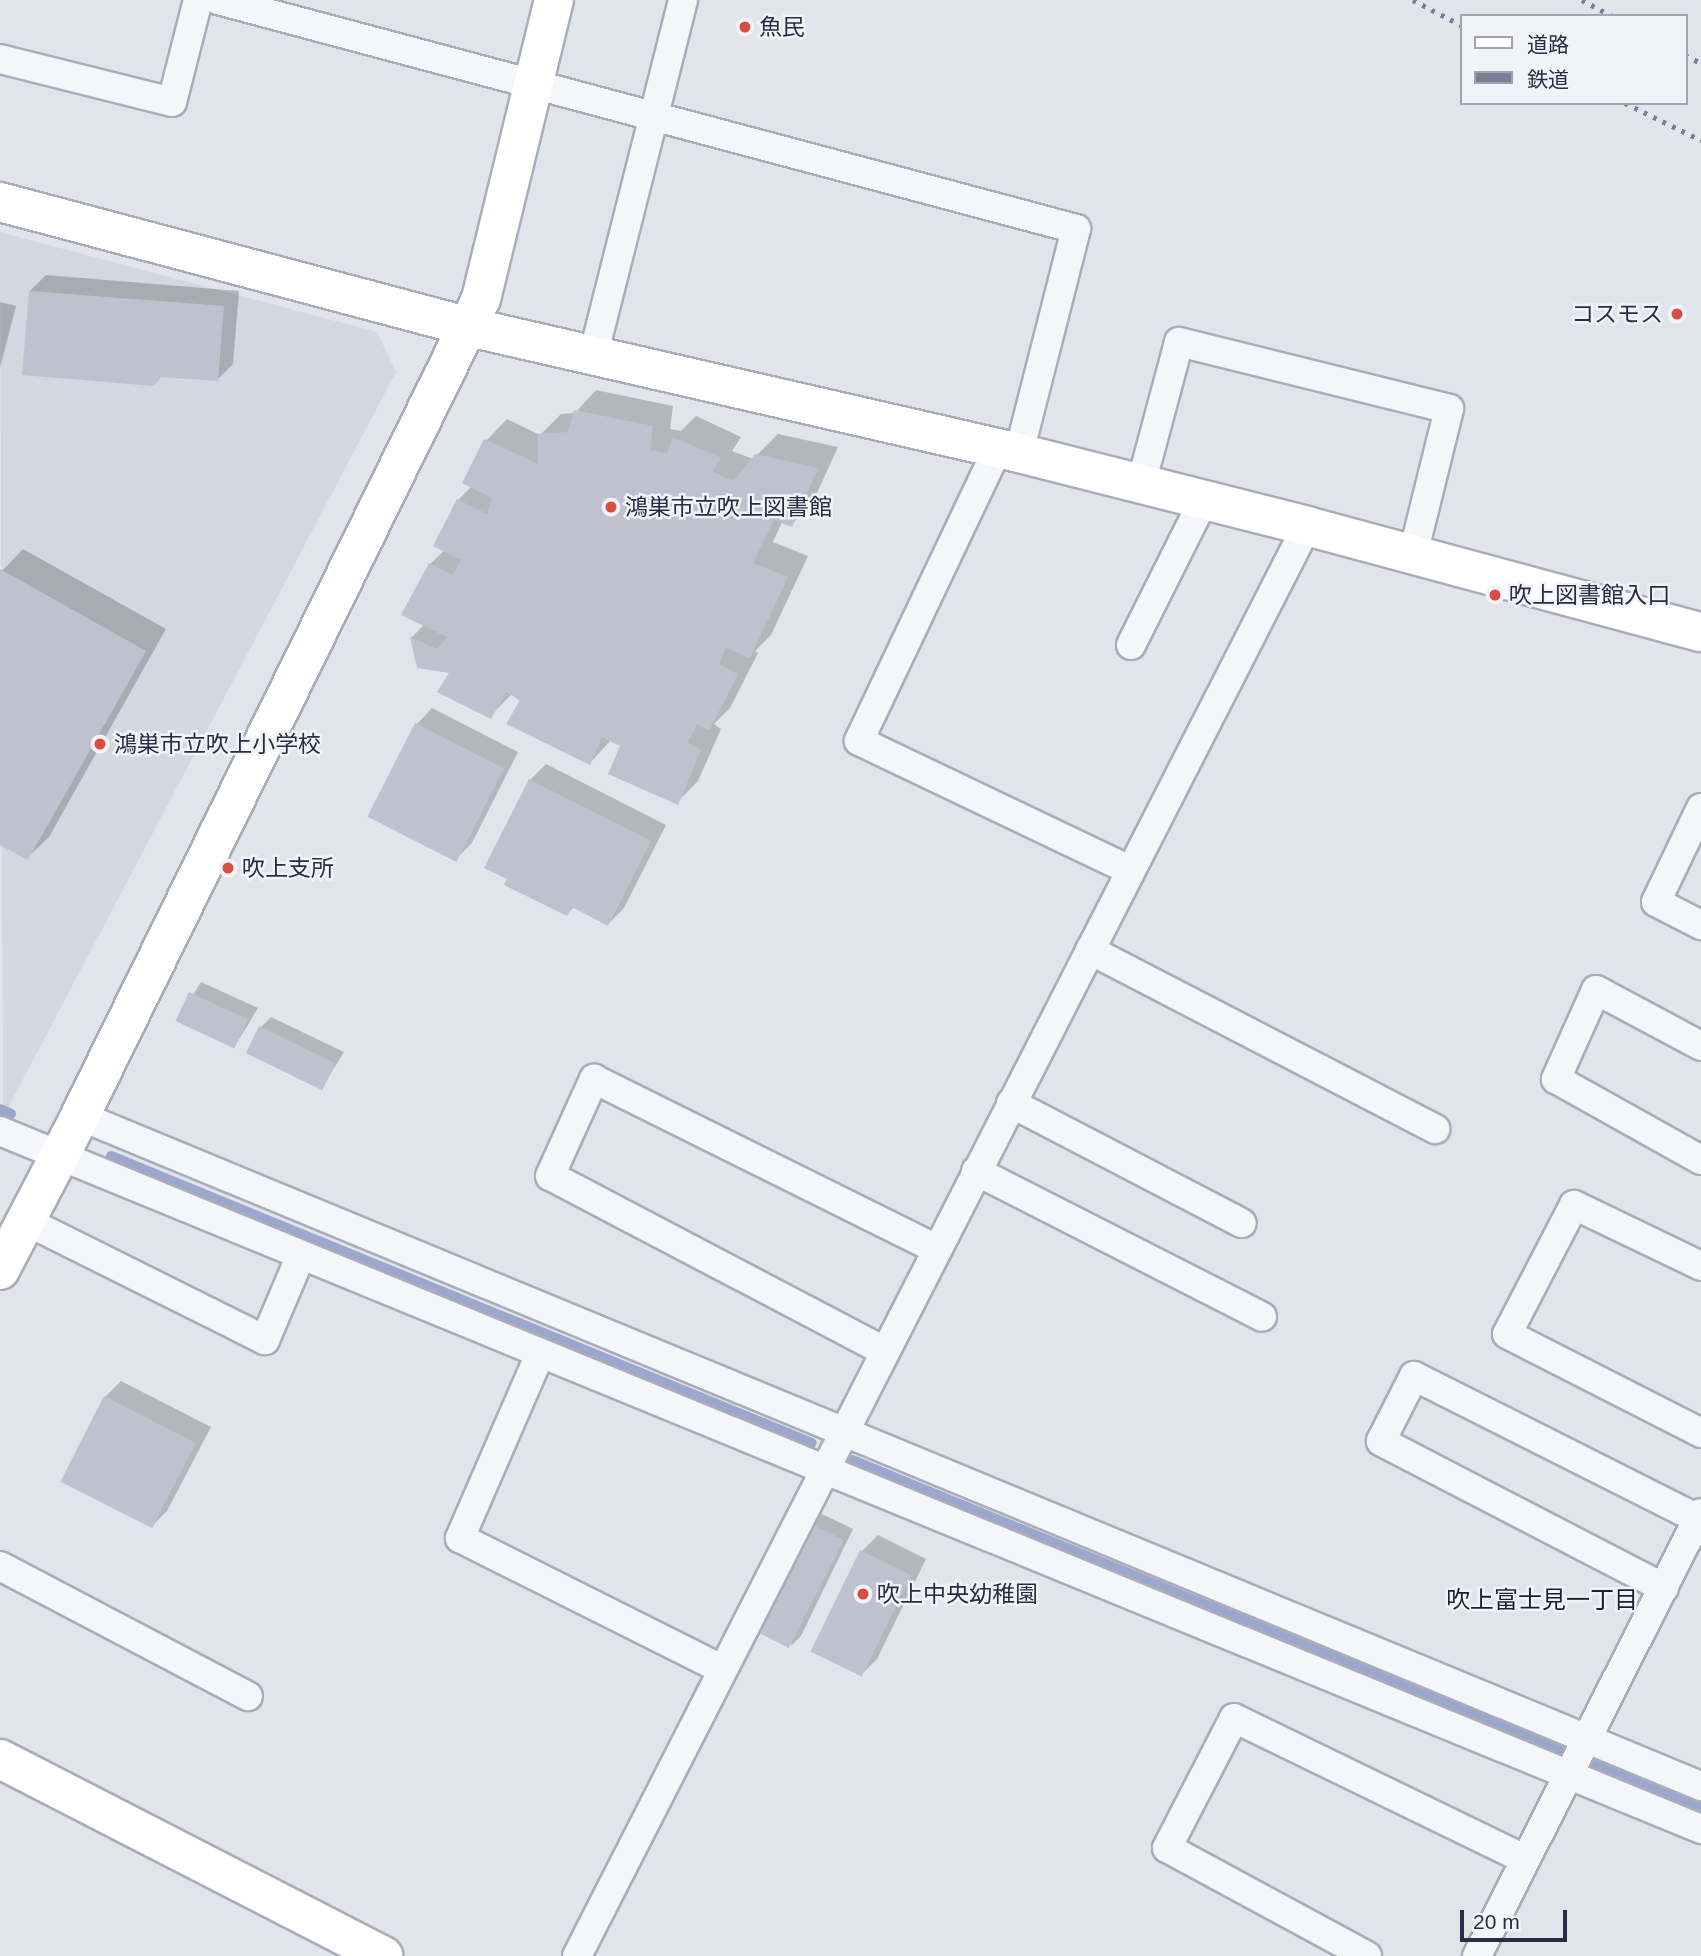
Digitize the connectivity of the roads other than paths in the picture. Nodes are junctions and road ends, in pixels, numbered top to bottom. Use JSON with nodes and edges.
{"nodes":[{"id":1,"x":198,"y":0,"type":"edge"},
{"id":2,"x":218,"y":0,"type":"edge"},
{"id":3,"x":554,"y":0,"type":"edge"},
{"id":4,"x":683,"y":0,"type":"edge"},
{"id":5,"x":0,"y":59,"type":"edge"},
{"id":6,"x":535,"y":87,"type":"junction"},
{"id":7,"x":653,"y":119,"type":"junction"},
{"id":8,"x":0,"y":202,"type":"edge"},
{"id":9,"x":468,"y":327,"type":"junction"},
{"id":10,"x":593,"y":356,"type":"junction"},
{"id":11,"x":1008,"y":451,"type":"junction"},
{"id":12,"x":1141,"y":484,"type":"junction"},
{"id":13,"x":1204,"y":499,"type":"junction"},
{"id":14,"x":1307,"y":526,"type":"junction"},
{"id":15,"x":1413,"y":554,"type":"junction"},
{"id":16,"x":1701,"y":632,"type":"edge"},
{"id":17,"x":1131,"y":645,"type":"dead end"},
{"id":18,"x":1701,"y":808,"type":"edge"},
{"id":19,"x":1130,"y":870,"type":"junction"},
{"id":20,"x":1701,"y":925,"type":"edge"},
{"id":21,"x":1090,"y":950,"type":"junction"},
{"id":22,"x":1701,"y":1046,"type":"edge"},
{"id":23,"x":1011,"y":1103,"type":"junction"},
{"id":24,"x":80,"y":1116,"type":"junction"},
{"id":25,"x":1435,"y":1129,"type":"dead end"},
{"id":26,"x":0,"y":1131,"type":"edge"},
{"id":27,"x":60,"y":1156,"type":"junction"},
{"id":28,"x":1701,"y":1160,"type":"edge"},
{"id":29,"x":976,"y":1171,"type":"junction"},
{"id":30,"x":26,"y":1221,"type":"junction"},
{"id":31,"x":1242,"y":1223,"type":"dead end"},
{"id":32,"x":936,"y":1249,"type":"junction"},
{"id":33,"x":301,"y":1255,"type":"junction"},
{"id":34,"x":1701,"y":1266,"type":"edge"},
{"id":35,"x":0,"y":1270,"type":"edge"},
{"id":36,"x":1262,"y":1317,"type":"dead end"},
{"id":37,"x":884,"y":1351,"type":"junction"},
{"id":38,"x":540,"y":1354,"type":"junction"},
{"id":39,"x":844,"y":1429,"type":"junction"},
{"id":40,"x":1701,"y":1433,"type":"edge"},
{"id":41,"x":823,"y":1471,"type":"junction"},
{"id":42,"x":1700,"y":1516,"type":"edge"},
{"id":43,"x":0,"y":1566,"type":"edge"},
{"id":44,"x":1664,"y":1588,"type":"junction"},
{"id":45,"x":722,"y":1670,"type":"junction"},
{"id":46,"x":248,"y":1696,"type":"dead end"},
{"id":47,"x":1587,"y":1740,"type":"junction"},
{"id":48,"x":0,"y":1759,"type":"edge"},
{"id":49,"x":1567,"y":1773,"type":"junction"},
{"id":50,"x":1701,"y":1786,"type":"edge"},
{"id":51,"x":1701,"y":1829,"type":"edge"},
{"id":52,"x":1525,"y":1859,"type":"junction"},
{"id":53,"x":383,"y":1956,"type":"edge"},
{"id":54,"x":577,"y":1956,"type":"edge"},
{"id":55,"x":1367,"y":1956,"type":"edge"},
{"id":56,"x":1477,"y":1956,"type":"edge"}],
"edges":[{"from":1,"to":5,"type":"street"},
{"from":2,"to":6,"type":"street"},
{"from":3,"to":6,"type":"street"},
{"from":4,"to":7,"type":"street"},
{"from":6,"to":7,"type":"street"},
{"from":6,"to":9,"type":"street"},
{"from":7,"to":10,"type":"street"},
{"from":7,"to":11,"type":"street"},
{"from":8,"to":9,"type":"street"},
{"from":9,"to":10,"type":"street"},
{"from":9,"to":24,"type":"street"},
{"from":10,"to":11,"type":"street"},
{"from":11,"to":12,"type":"street"},
{"from":11,"to":19,"type":"street"},
{"from":12,"to":13,"type":"street"},
{"from":12,"to":15,"type":"street"},
{"from":13,"to":14,"type":"street"},
{"from":13,"to":17,"type":"street"},
{"from":14,"to":15,"type":"street"},
{"from":14,"to":19,"type":"street"},
{"from":15,"to":16,"type":"street"},
{"from":18,"to":20,"type":"street"},
{"from":19,"to":21,"type":"street"},
{"from":21,"to":23,"type":"street"},
{"from":21,"to":25,"type":"street"},
{"from":22,"to":28,"type":"street"},
{"from":23,"to":29,"type":"street"},
{"from":23,"to":31,"type":"street"},
{"from":24,"to":27,"type":"street"},
{"from":24,"to":39,"type":"street"},
{"from":26,"to":27,"type":"street"},
{"from":27,"to":30,"type":"street"},
{"from":27,"to":33,"type":"street"},
{"from":29,"to":32,"type":"street"},
{"from":29,"to":36,"type":"street"},
{"from":30,"to":33,"type":"street"},
{"from":30,"to":35,"type":"street"},
{"from":32,"to":37,"type":"street"},
{"from":32,"to":37,"type":"street"},
{"from":33,"to":38,"type":"street"},
{"from":34,"to":40,"type":"street"},
{"from":37,"to":39,"type":"street"},
{"from":38,"to":41,"type":"street"},
{"from":38,"to":45,"type":"street"},
{"from":39,"to":41,"type":"street"},
{"from":39,"to":47,"type":"street"},
{"from":41,"to":45,"type":"street"},
{"from":41,"to":49,"type":"street"},
{"from":42,"to":44,"type":"street"},
{"from":42,"to":44,"type":"street"},
{"from":43,"to":46,"type":"street"},
{"from":44,"to":47,"type":"street"},
{"from":45,"to":54,"type":"street"},
{"from":47,"to":49,"type":"street"},
{"from":47,"to":50,"type":"street"},
{"from":48,"to":53,"type":"street"},
{"from":49,"to":51,"type":"street"},
{"from":49,"to":52,"type":"street"},
{"from":52,"to":55,"type":"street"},
{"from":52,"to":56,"type":"street"}]}
